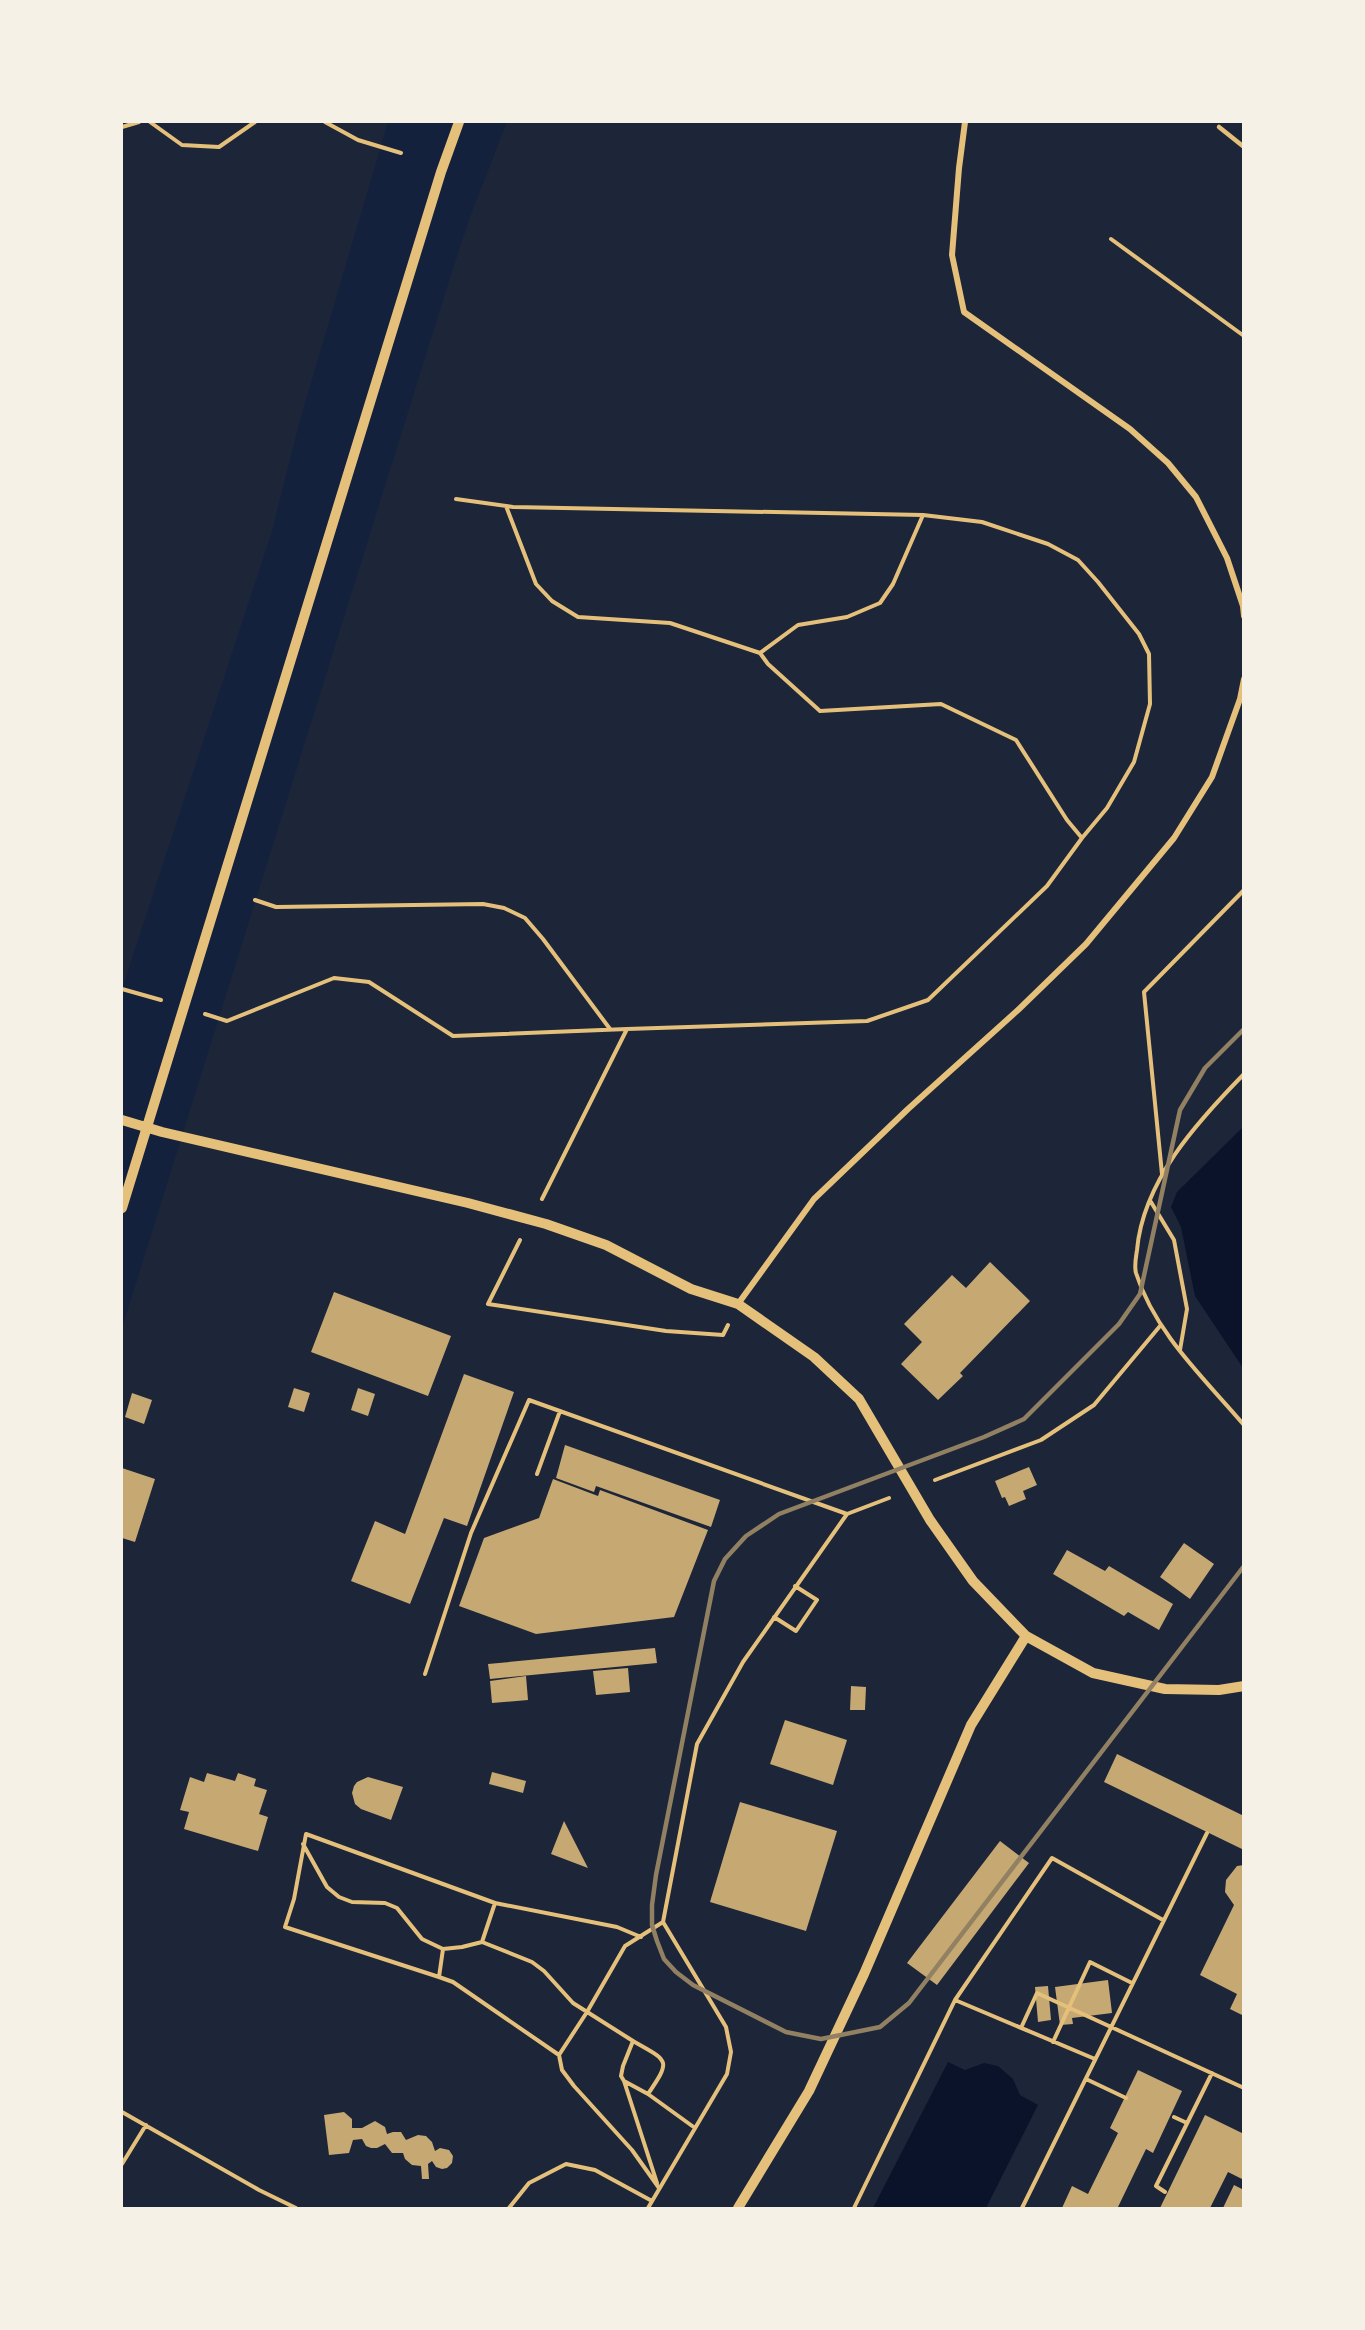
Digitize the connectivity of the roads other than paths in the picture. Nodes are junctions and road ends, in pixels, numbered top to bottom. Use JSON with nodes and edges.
{"nodes":[{"id":1,"x":459,"y":122,"type":"edge"},
{"id":2,"x":965,"y":122,"type":"edge"},
{"id":3,"x":1219,"y":127,"type":"dead end"},
{"id":4,"x":1244,"y":147,"type":"edge"},
{"id":5,"x":1244,"y":616,"type":"edge"},
{"id":6,"x":1244,"y":679,"type":"edge"},
{"id":7,"x":122,"y":1120,"type":"edge"},
{"id":8,"x":122,"y":1208,"type":"edge"},
{"id":9,"x":738,"y":1304,"type":"junction"},
{"id":10,"x":1026,"y":1636,"type":"junction"},
{"id":11,"x":1244,"y":1686,"type":"edge"},
{"id":12,"x":738,"y":2208,"type":"edge"}],
"edges":[{"from":1,"to":8,"type":"street"},
{"from":2,"to":5,"type":"street"},
{"from":3,"to":4,"type":"lane"},
{"from":6,"to":9,"type":"street"},
{"from":7,"to":9,"type":"street"},
{"from":9,"to":10,"type":"street"},
{"from":10,"to":11,"type":"street"},
{"from":10,"to":12,"type":"street"}]}
